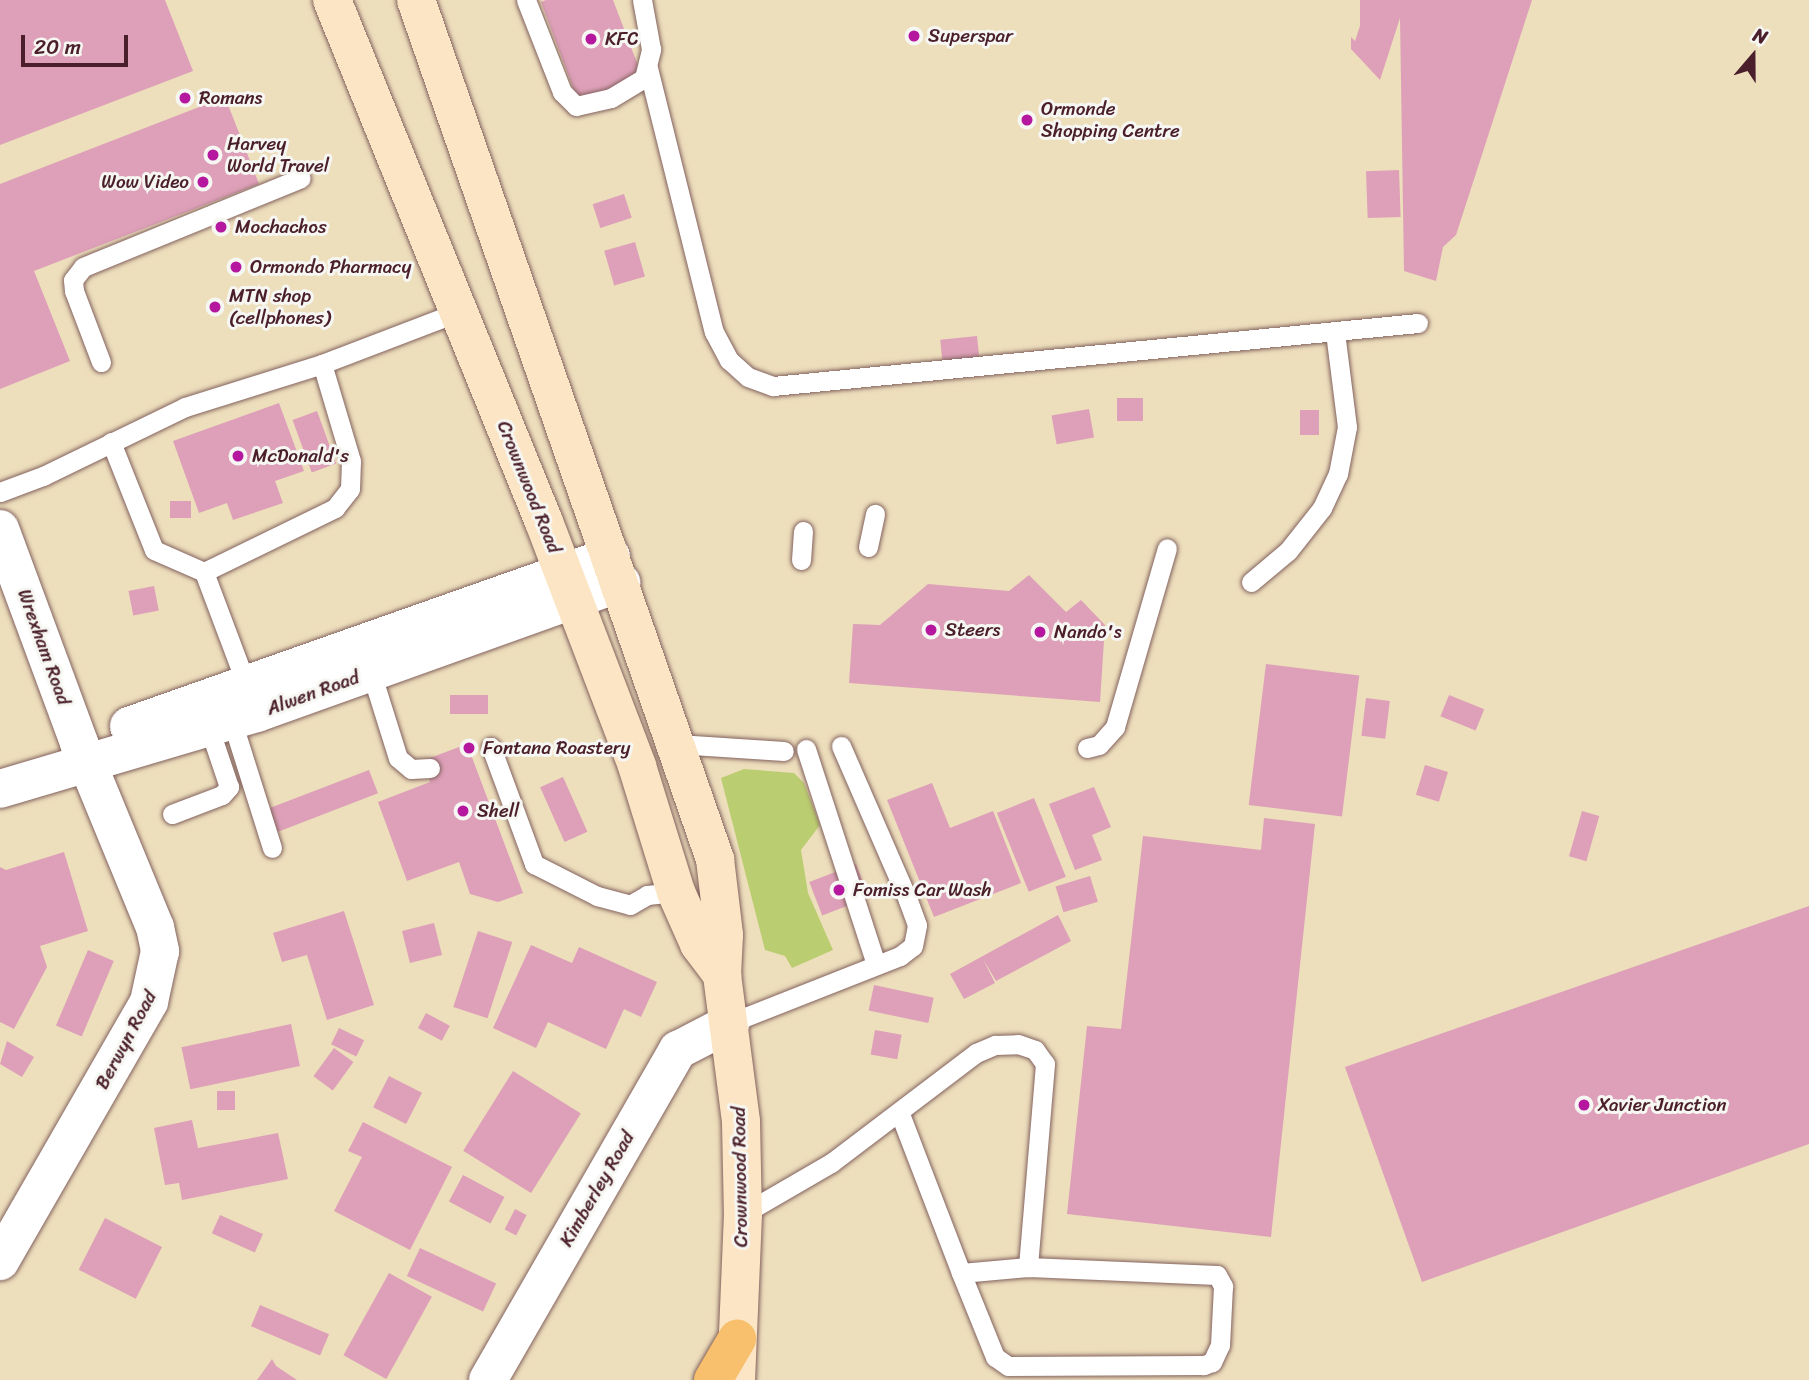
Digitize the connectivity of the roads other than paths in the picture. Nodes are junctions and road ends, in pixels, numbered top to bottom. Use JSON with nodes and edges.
{"nodes":[{"id":1,"x":332,"y":0,"type":"edge"},
{"id":2,"x":416,"y":0,"type":"edge"},
{"id":3,"x":526,"y":0,"type":"edge"},
{"id":4,"x":642,"y":0,"type":"edge"},
{"id":5,"x":648,"y":68,"type":"junction"},
{"id":6,"x":302,"y":178,"type":"dead end"},
{"id":7,"x":461,"y":312,"type":"junction"},
{"id":8,"x":1418,"y":323,"type":"dead end"},
{"id":9,"x":1335,"y":332,"type":"junction"},
{"id":10,"x":101,"y":362,"type":"dead end"},
{"id":11,"x":322,"y":364,"type":"junction"},
{"id":12,"x":111,"y":442,"type":"junction"},
{"id":13,"x":0,"y":492,"type":"edge"},
{"id":14,"x":875,"y":514,"type":"dead end"},
{"id":15,"x":0,"y":529,"type":"edge"},
{"id":16,"x":803,"y":531,"type":"dead end"},
{"id":17,"x":868,"y":547,"type":"dead end"},
{"id":18,"x":1167,"y":548,"type":"dead end"},
{"id":19,"x":801,"y":560,"type":"dead end"},
{"id":20,"x":616,"y":569,"type":"junction"},
{"id":21,"x":204,"y":572,"type":"junction"},
{"id":22,"x":1251,"y":583,"type":"dead end"},
{"id":23,"x":568,"y":585,"type":"junction"},
{"id":24,"x":371,"y":672,"type":"junction"},
{"id":25,"x":236,"y":712,"type":"junction"},
{"id":26,"x":677,"y":744,"type":"junction"},
{"id":27,"x":841,"y":746,"type":"dead end"},
{"id":28,"x":491,"y":747,"type":"dead end"},
{"id":29,"x":1087,"y":748,"type":"dead end"},
{"id":30,"x":806,"y":749,"type":"dead end"},
{"id":31,"x":784,"y":751,"type":"dead end"},
{"id":32,"x":84,"y":754,"type":"junction"},
{"id":33,"x":430,"y":768,"type":"dead end"},
{"id":34,"x":0,"y":776,"type":"edge"},
{"id":35,"x":0,"y":789,"type":"edge"},
{"id":36,"x":172,"y":814,"type":"dead end"},
{"id":37,"x":272,"y":848,"type":"dead end"},
{"id":38,"x":676,"y":892,"type":"junction"},
{"id":39,"x":876,"y":965,"type":"junction"},
{"id":40,"x":722,"y":975,"type":"junction"},
{"id":41,"x":730,"y":1023,"type":"junction"},
{"id":42,"x":900,"y":1114,"type":"junction"},
{"id":43,"x":743,"y":1214,"type":"junction"},
{"id":44,"x":0,"y":1261,"type":"edge"},
{"id":45,"x":1028,"y":1267,"type":"junction"},
{"id":46,"x":961,"y":1273,"type":"junction"},
{"id":47,"x":737,"y":1339,"type":"joint"},
{"id":48,"x":488,"y":1380,"type":"edge"},
{"id":49,"x":731,"y":1380,"type":"edge"}],
"edges":[{"from":1,"to":7,"type":"main road","name":"Crownwood Road"},
{"from":2,"to":20,"type":"main road","name":"Crownwood Road"},
{"from":3,"to":5,"type":"lane"},
{"from":4,"to":5,"type":"lane"},
{"from":5,"to":9,"type":"lane"},
{"from":6,"to":10,"type":"lane"},
{"from":7,"to":11,"type":"lane"},
{"from":7,"to":23,"type":"main road","name":"Crownwood Road"},
{"from":8,"to":9,"type":"lane"},
{"from":9,"to":22,"type":"lane"},
{"from":11,"to":12,"type":"lane"},
{"from":11,"to":21,"type":"lane"},
{"from":12,"to":13,"type":"lane"},
{"from":12,"to":21,"type":"lane"},
{"from":14,"to":17,"type":"lane"},
{"from":15,"to":32,"type":"street","name":"Wrexham Road"},
{"from":16,"to":19,"type":"lane"},
{"from":18,"to":29,"type":"lane"},
{"from":20,"to":23,"type":"street","name":"Alwen Road"},
{"from":20,"to":26,"type":"main road","name":"Crownwood Road"},
{"from":21,"to":25,"type":"lane"},
{"from":23,"to":24,"type":"street","name":"Alwen Road"},
{"from":23,"to":25,"type":"street","name":"Alwen Road"},
{"from":23,"to":38,"type":"main road","name":"Crownwood Road"},
{"from":24,"to":25,"type":"street","name":"Alwen Road"},
{"from":24,"to":33,"type":"lane"},
{"from":25,"to":32,"type":"street","name":"Alwen Road"},
{"from":25,"to":32,"type":"street","name":"Alwen Road"},
{"from":25,"to":36,"type":"lane"},
{"from":25,"to":37,"type":"lane"},
{"from":26,"to":31,"type":"lane"},
{"from":26,"to":40,"type":"main road","name":"Crownwood Road"},
{"from":27,"to":39,"type":"lane"},
{"from":28,"to":38,"type":"lane"},
{"from":30,"to":39,"type":"lane"},
{"from":32,"to":34,"type":"street","name":"Alwen Road"},
{"from":32,"to":35,"type":"street","name":"Alwen Road"},
{"from":32,"to":44,"type":"street","name":"Berwyn Road"},
{"from":38,"to":40,"type":"main road","name":"Crownwood Road"},
{"from":39,"to":41,"type":"lane"},
{"from":40,"to":41,"type":"main road","name":"Crownwood Road"},
{"from":41,"to":43,"type":"main road","name":"Crownwood Road"},
{"from":41,"to":48,"type":"street","name":"Kimberley Road"},
{"from":42,"to":43,"type":"lane"},
{"from":42,"to":45,"type":"lane"},
{"from":42,"to":46,"type":"lane"},
{"from":43,"to":47,"type":"main road","name":"Crownwood Road"},
{"from":45,"to":46,"type":"lane"},
{"from":45,"to":46,"type":"lane"},
{"from":47,"to":49,"type":"highway"}]}
